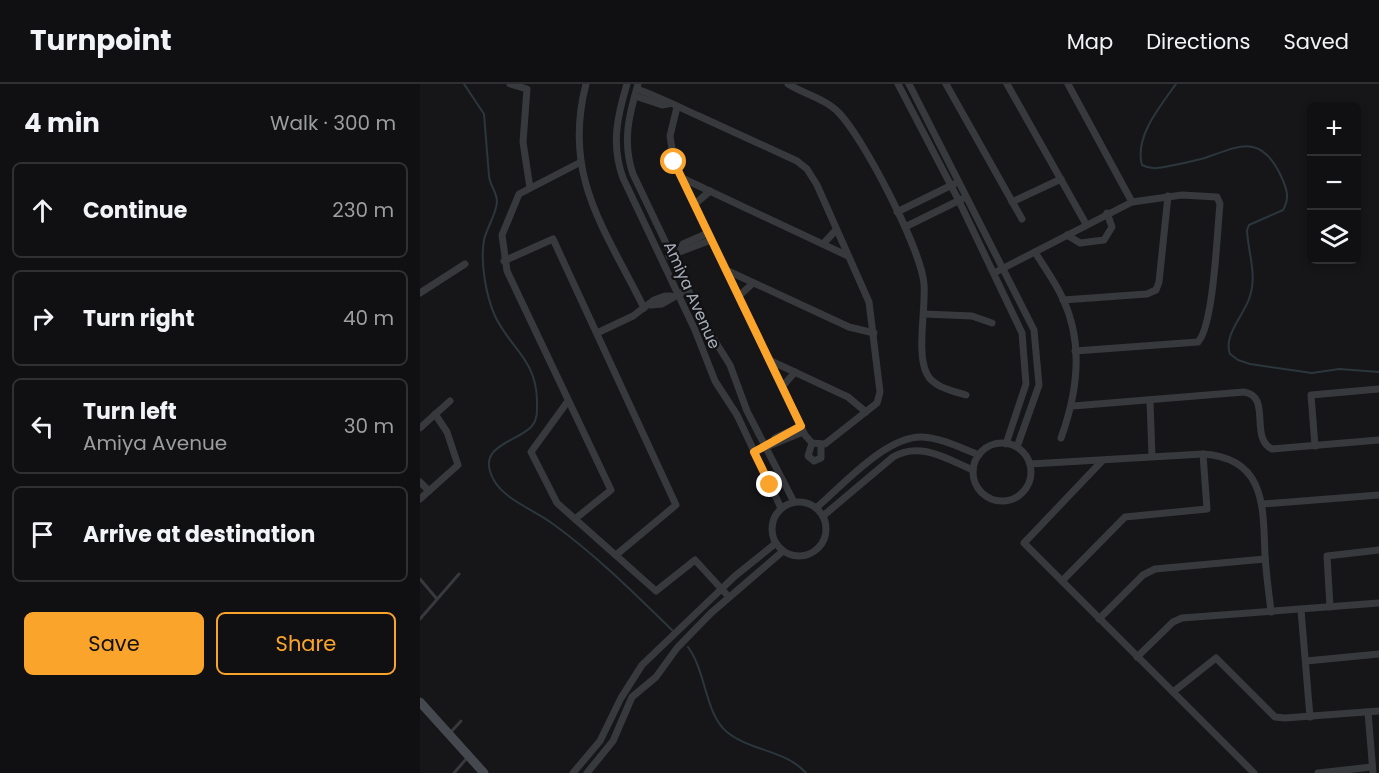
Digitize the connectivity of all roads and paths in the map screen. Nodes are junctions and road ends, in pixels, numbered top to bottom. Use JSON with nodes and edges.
{"nodes":[{"id":1,"x":510,"y":84,"type":"edge"},
{"id":2,"x":586,"y":84,"type":"edge"},
{"id":3,"x":627,"y":84,"type":"edge"},
{"id":4,"x":788,"y":84,"type":"edge"},
{"id":5,"x":898,"y":84,"type":"edge"},
{"id":6,"x":909,"y":84,"type":"edge"},
{"id":7,"x":946,"y":84,"type":"edge"},
{"id":8,"x":1007,"y":84,"type":"edge"},
{"id":9,"x":1068,"y":84,"type":"edge"},
{"id":10,"x":636,"y":90,"type":"edge"},
{"id":11,"x":677,"y":107,"type":"junction"},
{"id":12,"x":579,"y":163,"type":"junction"},
{"id":13,"x":682,"y":178,"type":"junction"},
{"id":14,"x":1061,"y":179,"type":"junction"},
{"id":15,"x":960,"y":181,"type":"junction"},
{"id":16,"x":951,"y":185,"type":"junction"},
{"id":17,"x":530,"y":188,"type":"junction"},
{"id":18,"x":710,"y":191,"type":"junction"},
{"id":19,"x":968,"y":196,"type":"junction"},
{"id":20,"x":1168,"y":196,"type":"junction"},
{"id":21,"x":959,"y":201,"type":"junction"},
{"id":22,"x":1012,"y":202,"type":"junction"},
{"id":23,"x":1132,"y":202,"type":"junction"},
{"id":24,"x":694,"y":204,"type":"junction"},
{"id":25,"x":897,"y":212,"type":"junction"},
{"id":26,"x":1107,"y":213,"type":"junction"},
{"id":27,"x":1022,"y":219,"type":"dead end"},
{"id":28,"x":1086,"y":224,"type":"junction"},
{"id":29,"x":905,"y":227,"type":"junction"},
{"id":30,"x":836,"y":230,"type":"junction"},
{"id":31,"x":1066,"y":235,"type":"junction"},
{"id":32,"x":710,"y":236,"type":"junction"},
{"id":33,"x":823,"y":244,"type":"junction"},
{"id":34,"x":1035,"y":252,"type":"junction"},
{"id":35,"x":671,"y":255,"type":"junction"},
{"id":36,"x":848,"y":256,"type":"junction"},
{"id":37,"x":662,"y":260,"type":"junction"},
{"id":38,"x":504,"y":261,"type":"junction"},
{"id":39,"x":465,"y":264,"type":"dead end"},
{"id":40,"x":1005,"y":268,"type":"junction"},
{"id":41,"x":726,"y":270,"type":"junction"},
{"id":42,"x":994,"y":273,"type":"junction"},
{"id":43,"x":753,"y":283,"type":"junction"},
{"id":44,"x":688,"y":289,"type":"junction"},
{"id":45,"x":420,"y":293,"type":"edge"},
{"id":46,"x":674,"y":295,"type":"junction"},
{"id":47,"x":739,"y":296,"type":"junction"},
{"id":48,"x":1063,"y":300,"type":"junction"},
{"id":49,"x":648,"y":307,"type":"junction"},
{"id":50,"x":924,"y":314,"type":"junction"},
{"id":51,"x":992,"y":323,"type":"dead end"},
{"id":52,"x":597,"y":333,"type":"junction"},
{"id":53,"x":874,"y":333,"type":"junction"},
{"id":54,"x":1076,"y":351,"type":"junction"},
{"id":55,"x":769,"y":360,"type":"junction"},
{"id":56,"x":795,"y":372,"type":"junction"},
{"id":57,"x":782,"y":387,"type":"junction"},
{"id":58,"x":1379,"y":389,"type":"edge"},
{"id":59,"x":966,"y":395,"type":"dead end"},
{"id":60,"x":450,"y":401,"type":"dead end"},
{"id":61,"x":568,"y":401,"type":"junction"},
{"id":62,"x":1150,"y":401,"type":"junction"},
{"id":63,"x":1073,"y":406,"type":"junction"},
{"id":64,"x":866,"y":412,"type":"junction"},
{"id":65,"x":435,"y":414,"type":"junction"},
{"id":66,"x":420,"y":428,"type":"edge"},
{"id":67,"x":802,"y":429,"type":"junction"},
{"id":68,"x":1061,"y":438,"type":"dead end"},
{"id":69,"x":1379,"y":440,"type":"edge"},
{"id":70,"x":941,"y":441,"type":"junction"},
{"id":71,"x":812,"y":443,"type":"junction"},
{"id":72,"x":952,"y":444,"type":"junction"},
{"id":73,"x":1006,"y":444,"type":"junction"},
{"id":74,"x":821,"y":445,"type":"junction"},
{"id":75,"x":1315,"y":446,"type":"junction"},
{"id":76,"x":764,"y":447,"type":"junction"},
{"id":77,"x":1017,"y":447,"type":"junction"},
{"id":78,"x":754,"y":452,"type":"junction"},
{"id":79,"x":936,"y":454,"type":"junction"},
{"id":80,"x":1203,"y":454,"type":"junction"},
{"id":81,"x":979,"y":455,"type":"junction"},
{"id":82,"x":1152,"y":456,"type":"junction"},
{"id":83,"x":946,"y":459,"type":"junction"},
{"id":84,"x":1102,"y":461,"type":"junction"},
{"id":85,"x":1030,"y":464,"type":"junction"},
{"id":86,"x":775,"y":465,"type":"junction"},
{"id":87,"x":973,"y":470,"type":"junction"},
{"id":88,"x":763,"y":471,"type":"junction"},
{"id":89,"x":420,"y":482,"type":"edge"},
{"id":90,"x":785,"y":484,"type":"junction"},
{"id":91,"x":772,"y":490,"type":"junction"},
{"id":92,"x":429,"y":491,"type":"junction"},
{"id":93,"x":1379,"y":495,"type":"edge"},
{"id":94,"x":420,"y":499,"type":"edge"},
{"id":95,"x":794,"y":502,"type":"junction"},
{"id":96,"x":1263,"y":504,"type":"junction"},
{"id":97,"x":781,"y":508,"type":"junction"},
{"id":98,"x":816,"y":508,"type":"junction"},
{"id":99,"x":823,"y":516,"type":"junction"},
{"id":100,"x":575,"y":519,"type":"junction"},
{"id":101,"x":776,"y":543,"type":"junction"},
{"id":102,"x":1379,"y":550,"type":"edge"},
{"id":103,"x":783,"y":551,"type":"junction"},
{"id":104,"x":616,"y":555,"type":"junction"},
{"id":105,"x":1265,"y":559,"type":"junction"},
{"id":106,"x":459,"y":574,"type":"dead end"},
{"id":107,"x":420,"y":579,"type":"edge"},
{"id":108,"x":1062,"y":581,"type":"junction"},
{"id":109,"x":722,"y":589,"type":"junction"},
{"id":110,"x":728,"y":596,"type":"junction"},
{"id":111,"x":437,"y":599,"type":"junction"},
{"id":112,"x":1379,"y":603,"type":"edge"},
{"id":113,"x":1330,"y":607,"type":"junction"},
{"id":114,"x":1301,"y":610,"type":"junction"},
{"id":115,"x":1271,"y":612,"type":"junction"},
{"id":116,"x":420,"y":618,"type":"edge"},
{"id":117,"x":1099,"y":619,"type":"junction"},
{"id":118,"x":1379,"y":654,"type":"edge"},
{"id":119,"x":1137,"y":657,"type":"junction"},
{"id":120,"x":1305,"y":662,"type":"junction"},
{"id":121,"x":1173,"y":692,"type":"junction"},
{"id":122,"x":420,"y":702,"type":"edge"},
{"id":123,"x":1379,"y":711,"type":"edge"},
{"id":124,"x":1368,"y":712,"type":"junction"},
{"id":125,"x":1310,"y":717,"type":"junction"},
{"id":126,"x":461,"y":721,"type":"dead end"},
{"id":127,"x":449,"y":735,"type":"junction"},
{"id":128,"x":468,"y":756,"type":"junction"},
{"id":129,"x":1373,"y":770,"type":"edge"},
{"id":130,"x":454,"y":773,"type":"edge"},
{"id":131,"x":484,"y":773,"type":"edge"},
{"id":132,"x":573,"y":773,"type":"edge"},
{"id":133,"x":587,"y":773,"type":"edge"},
{"id":134,"x":1254,"y":773,"type":"edge"},
{"id":135,"x":1318,"y":773,"type":"edge"}],
"edges":[{"from":1,"to":17,"type":"street"},
{"from":2,"to":12,"type":"street"},
{"from":3,"to":37,"type":"street","name":"Amiya Avenue"},
{"from":4,"to":25,"type":"street"},
{"from":5,"to":16,"type":"street"},
{"from":6,"to":15,"type":"street"},
{"from":7,"to":22,"type":"street"},
{"from":8,"to":14,"type":"street"},
{"from":9,"to":23,"type":"street"},
{"from":10,"to":11,"type":"street"},
{"from":10,"to":35,"type":"street","name":"Amiya Avenue"},
{"from":11,"to":13,"type":"street"},
{"from":11,"to":30,"type":"street"},
{"from":12,"to":17,"type":"street"},
{"from":12,"to":49,"type":"street"},
{"from":13,"to":18,"type":"street"},
{"from":13,"to":24,"type":"street"},
{"from":14,"to":22,"type":"street"},
{"from":14,"to":28,"type":"street"},
{"from":15,"to":16,"type":"street"},
{"from":15,"to":19,"type":"street"},
{"from":16,"to":21,"type":"street"},
{"from":16,"to":25,"type":"street"},
{"from":17,"to":38,"type":"street"},
{"from":18,"to":24,"type":"street"},
{"from":18,"to":33,"type":"street"},
{"from":19,"to":21,"type":"street"},
{"from":19,"to":40,"type":"street"},
{"from":20,"to":23,"type":"street"},
{"from":20,"to":48,"type":"street"},
{"from":20,"to":54,"type":"street"},
{"from":21,"to":29,"type":"street"},
{"from":21,"to":42,"type":"street"},
{"from":22,"to":27,"type":"street"},
{"from":23,"to":26,"type":"street"},
{"from":24,"to":32,"type":"street"},
{"from":25,"to":29,"type":"street"},
{"from":26,"to":28,"type":"street"},
{"from":26,"to":31,"type":"street"},
{"from":28,"to":31,"type":"street"},
{"from":29,"to":50,"type":"street"},
{"from":30,"to":33,"type":"street"},
{"from":30,"to":36,"type":"street"},
{"from":31,"to":34,"type":"street"},
{"from":32,"to":35,"type":"street"},
{"from":32,"to":41,"type":"street"},
{"from":33,"to":36,"type":"street"},
{"from":34,"to":40,"type":"street"},
{"from":34,"to":48,"type":"street"},
{"from":35,"to":37,"type":"street"},
{"from":35,"to":44,"type":"street","name":"Amiya Avenue"},
{"from":36,"to":53,"type":"street"},
{"from":37,"to":46,"type":"street","name":"Amiya Avenue"},
{"from":38,"to":52,"type":"street"},
{"from":38,"to":61,"type":"street"},
{"from":39,"to":45,"type":"street"},
{"from":40,"to":42,"type":"street"},
{"from":40,"to":77,"type":"street"},
{"from":41,"to":43,"type":"street"},
{"from":41,"to":47,"type":"street"},
{"from":42,"to":73,"type":"street"},
{"from":43,"to":47,"type":"street"},
{"from":43,"to":53,"type":"street"},
{"from":44,"to":46,"type":"street"},
{"from":44,"to":76,"type":"street","name":"Amiya Avenue"},
{"from":46,"to":49,"type":"street"},
{"from":46,"to":78,"type":"street","name":"Amiya Avenue"},
{"from":47,"to":55,"type":"street"},
{"from":48,"to":54,"type":"street"},
{"from":49,"to":52,"type":"street"},
{"from":50,"to":51,"type":"street"},
{"from":50,"to":59,"type":"street"},
{"from":52,"to":104,"type":"street"},
{"from":53,"to":64,"type":"street"},
{"from":54,"to":63,"type":"street"},
{"from":55,"to":56,"type":"street"},
{"from":55,"to":57,"type":"street"},
{"from":56,"to":57,"type":"street"},
{"from":56,"to":64,"type":"street"},
{"from":57,"to":67,"type":"street"},
{"from":58,"to":75,"type":"street"},
{"from":60,"to":65,"type":"street"},
{"from":61,"to":100,"type":"street"},
{"from":61,"to":100,"type":"street"},
{"from":62,"to":63,"type":"street"},
{"from":62,"to":75,"type":"street"},
{"from":62,"to":82,"type":"street"},
{"from":63,"to":68,"type":"street"},
{"from":64,"to":74,"type":"street"},
{"from":65,"to":66,"type":"street"},
{"from":65,"to":92,"type":"street"},
{"from":67,"to":71,"type":"street"},
{"from":67,"to":76,"type":"street"},
{"from":69,"to":75,"type":"street"},
{"from":70,"to":72,"type":"street"},
{"from":70,"to":79,"type":"street"},
{"from":70,"to":98,"type":"street"},
{"from":71,"to":74,"type":"street"},
{"from":71,"to":74,"type":"street"},
{"from":72,"to":81,"type":"street"},
{"from":72,"to":83,"type":"street"},
{"from":73,"to":77,"type":"street"},
{"from":73,"to":81,"type":"street"},
{"from":76,"to":78,"type":"street"},
{"from":76,"to":86,"type":"street","name":"Amiya Avenue"},
{"from":77,"to":85,"type":"street"},
{"from":78,"to":88,"type":"street","name":"Amiya Avenue"},
{"from":79,"to":83,"type":"street"},
{"from":79,"to":99,"type":"street"},
{"from":80,"to":82,"type":"street"},
{"from":80,"to":96,"type":"street"},
{"from":80,"to":108,"type":"street"},
{"from":81,"to":87,"type":"street"},
{"from":82,"to":84,"type":"street"},
{"from":83,"to":87,"type":"street"},
{"from":84,"to":85,"type":"street"},
{"from":84,"to":108,"type":"street"},
{"from":85,"to":87,"type":"street"},
{"from":86,"to":88,"type":"street"},
{"from":86,"to":90,"type":"street","name":"Amiya Avenue"},
{"from":88,"to":91,"type":"street","name":"Amiya Avenue"},
{"from":89,"to":92,"type":"street"},
{"from":90,"to":91,"type":"street"},
{"from":90,"to":95,"type":"street","name":"Amiya Avenue"},
{"from":91,"to":97,"type":"street","name":"Amiya Avenue"},
{"from":92,"to":94,"type":"street"},
{"from":93,"to":96,"type":"street"},
{"from":95,"to":97,"type":"street"},
{"from":95,"to":98,"type":"street"},
{"from":96,"to":105,"type":"street"},
{"from":97,"to":101,"type":"street"},
{"from":98,"to":99,"type":"street"},
{"from":99,"to":103,"type":"street"},
{"from":100,"to":104,"type":"street"},
{"from":101,"to":103,"type":"street"},
{"from":101,"to":109,"type":"street"},
{"from":102,"to":113,"type":"street"},
{"from":103,"to":110,"type":"street"},
{"from":104,"to":109,"type":"street"},
{"from":105,"to":115,"type":"street"},
{"from":105,"to":117,"type":"street"},
{"from":106,"to":111,"type":"lane"},
{"from":107,"to":111,"type":"lane"},
{"from":108,"to":117,"type":"street"},
{"from":109,"to":110,"type":"street"},
{"from":109,"to":132,"type":"street"},
{"from":110,"to":133,"type":"street"},
{"from":111,"to":116,"type":"lane"},
{"from":112,"to":113,"type":"street"},
{"from":113,"to":114,"type":"street"},
{"from":114,"to":115,"type":"street"},
{"from":114,"to":120,"type":"street"},
{"from":115,"to":119,"type":"street"},
{"from":117,"to":119,"type":"street"},
{"from":118,"to":120,"type":"street"},
{"from":119,"to":121,"type":"street"},
{"from":120,"to":125,"type":"street"},
{"from":121,"to":125,"type":"street"},
{"from":121,"to":134,"type":"street"},
{"from":122,"to":127,"type":"main road"},
{"from":123,"to":124,"type":"street"},
{"from":124,"to":125,"type":"street"},
{"from":124,"to":129,"type":"street"},
{"from":126,"to":127,"type":"lane"},
{"from":127,"to":128,"type":"main road"},
{"from":128,"to":130,"type":"lane"},
{"from":128,"to":131,"type":"main road"},
{"from":129,"to":135,"type":"street"}]}
